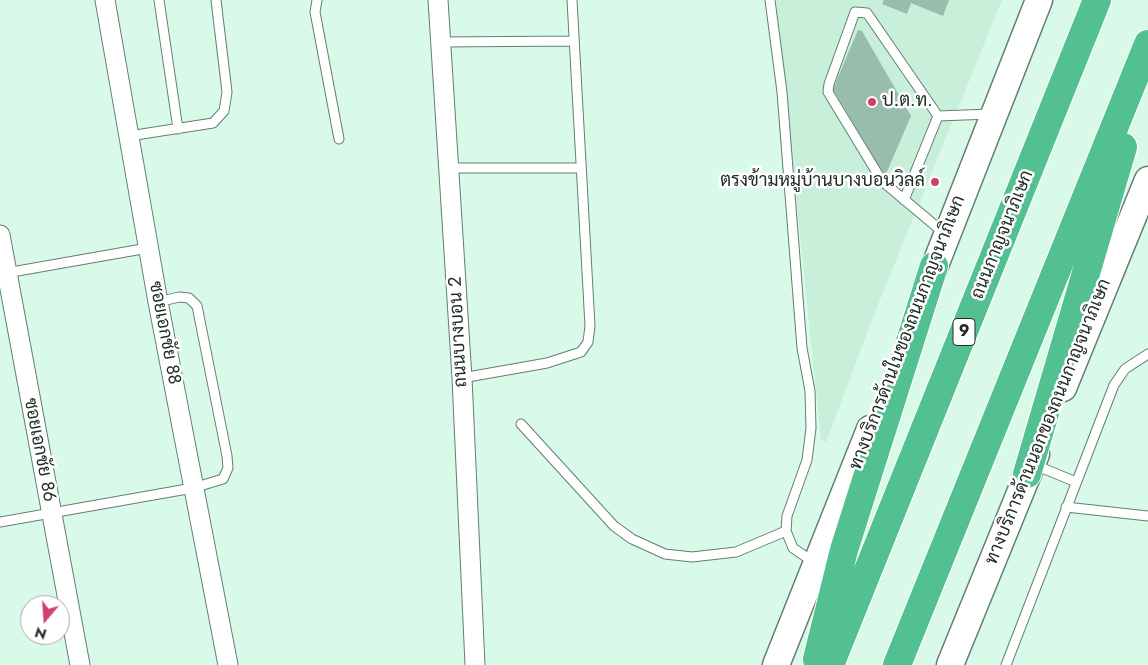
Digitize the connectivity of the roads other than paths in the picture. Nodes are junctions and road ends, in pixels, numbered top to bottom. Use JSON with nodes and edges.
{"nodes":[{"id":1,"x":105,"y":0,"type":"edge"},
{"id":2,"x":159,"y":0,"type":"edge"},
{"id":3,"x":216,"y":0,"type":"edge"},
{"id":4,"x":317,"y":0,"type":"edge"},
{"id":5,"x":438,"y":0,"type":"edge"},
{"id":6,"x":572,"y":0,"type":"edge"},
{"id":7,"x":770,"y":0,"type":"edge"},
{"id":8,"x":1038,"y":0,"type":"edge"},
{"id":9,"x":1097,"y":0,"type":"edge"},
{"id":10,"x":574,"y":41,"type":"junction"},
{"id":11,"x":441,"y":42,"type":"junction"},
{"id":12,"x":1148,"y":44,"type":"edge"},
{"id":13,"x":1148,"y":62,"type":"edge"},
{"id":14,"x":994,"y":114,"type":"junction"},
{"id":15,"x":938,"y":116,"type":"junction"},
{"id":16,"x":178,"y":128,"type":"junction"},
{"id":17,"x":129,"y":136,"type":"junction"},
{"id":18,"x":339,"y":139,"type":"dead end"},
{"id":19,"x":449,"y":168,"type":"junction"},
{"id":20,"x":581,"y":168,"type":"junction"},
{"id":21,"x":1148,"y":180,"type":"edge"},
{"id":22,"x":904,"y":200,"type":"junction"},
{"id":23,"x":0,"y":234,"type":"edge"},
{"id":24,"x":946,"y":235,"type":"junction"},
{"id":25,"x":148,"y":248,"type":"junction"},
{"id":26,"x":934,"y":266,"type":"junction"},
{"id":27,"x":4,"y":274,"type":"edge"},
{"id":28,"x":158,"y":302,"type":"junction"},
{"id":29,"x":1148,"y":354,"type":"edge"},
{"id":30,"x":462,"y":378,"type":"junction"},
{"id":31,"x":521,"y":424,"type":"dead end"},
{"id":32,"x":1030,"y":469,"type":"junction"},
{"id":33,"x":1076,"y":482,"type":"junction"},
{"id":34,"x":193,"y":488,"type":"junction"},
{"id":35,"x":1066,"y":507,"type":"junction"},
{"id":36,"x":51,"y":512,"type":"junction"},
{"id":37,"x":1148,"y":516,"type":"edge"},
{"id":38,"x":0,"y":522,"type":"edge"},
{"id":39,"x":786,"y":531,"type":"junction"},
{"id":40,"x":817,"y":564,"type":"junction"},
{"id":41,"x":80,"y":665,"type":"edge"},
{"id":42,"x":228,"y":665,"type":"edge"},
{"id":43,"x":476,"y":665,"type":"edge"},
{"id":44,"x":776,"y":665,"type":"edge"},
{"id":45,"x":816,"y":665,"type":"edge"},
{"id":46,"x":830,"y":665,"type":"edge"},
{"id":47,"x":896,"y":665,"type":"edge"},
{"id":48,"x":950,"y":665,"type":"edge"},
{"id":49,"x":1006,"y":665,"type":"edge"}],
"edges":[{"from":1,"to":17,"type":"street","name":"ซอยเอกชัย 88"},
{"from":2,"to":16,"type":"lane"},
{"from":3,"to":16,"type":"lane"},
{"from":4,"to":18,"type":"lane"},
{"from":5,"to":11,"type":"street","name":"ถนนบางบอน 2"},
{"from":6,"to":10,"type":"lane"},
{"from":7,"to":39,"type":"lane"},
{"from":8,"to":14,"type":"main road","name":"ทางบริการด้านในของถนนกาญจนาภิเษก"},
{"from":9,"to":46,"type":"highway","name":"ถนนกาญจนาภิเษก","number":"9"},
{"from":10,"to":11,"type":"lane"},
{"from":10,"to":20,"type":"lane"},
{"from":11,"to":19,"type":"street","name":"ถนนบางบอน 2"},
{"from":12,"to":47,"type":"highway"},
{"from":13,"to":32,"type":"highway"},
{"from":14,"to":15,"type":"lane"},
{"from":14,"to":24,"type":"main road","name":"ทางบริการด้านในของถนนกาญจนาภิเษก"},
{"from":15,"to":22,"type":"lane"},
{"from":15,"to":22,"type":"lane"},
{"from":16,"to":17,"type":"lane"},
{"from":17,"to":25,"type":"street","name":"ซอยเอกชัย 88"},
{"from":19,"to":20,"type":"lane"},
{"from":19,"to":30,"type":"street","name":"ถนนบางบอน 2"},
{"from":20,"to":30,"type":"lane"},
{"from":21,"to":32,"type":"main road","name":"ทางบริการด้านนอกของถนนกาญจนาภิเษก"},
{"from":22,"to":24,"type":"lane"},
{"from":23,"to":27,"type":"street","name":"ซอยเอกชัย 86"},
{"from":24,"to":26,"type":"main road","name":"ทางบริการด้านในของถนนกาญจนาภิเษก"},
{"from":25,"to":27,"type":"lane"},
{"from":25,"to":28,"type":"street","name":"ซอยเอกชัย 88"},
{"from":26,"to":40,"type":"main road","name":"ทางบริการด้านในของถนนกาญจนาภิเษก"},
{"from":26,"to":45,"type":"highway"},
{"from":27,"to":36,"type":"street","name":"ซอยเอกชัย 86"},
{"from":28,"to":34,"type":"street","name":"ซอยเอกชัย 88"},
{"from":28,"to":34,"type":"lane"},
{"from":29,"to":33,"type":"lane"},
{"from":30,"to":43,"type":"street","name":"ถนนบางบอน 2"},
{"from":31,"to":39,"type":"lane"},
{"from":32,"to":33,"type":"lane"},
{"from":32,"to":48,"type":"main road","name":"ทางบริการด้านนอกของถนนกาญจนาภิเษก"},
{"from":33,"to":35,"type":"lane"},
{"from":34,"to":36,"type":"lane"},
{"from":34,"to":42,"type":"street","name":"ซอยเอกชัย 88"},
{"from":35,"to":37,"type":"lane"},
{"from":35,"to":49,"type":"lane"},
{"from":36,"to":38,"type":"lane"},
{"from":36,"to":41,"type":"street","name":"ซอยเอกชัย 86"},
{"from":39,"to":40,"type":"lane"},
{"from":40,"to":44,"type":"main road","name":"ทางบริการด้านในของถนนกาญจนาภิเษก"}]}
